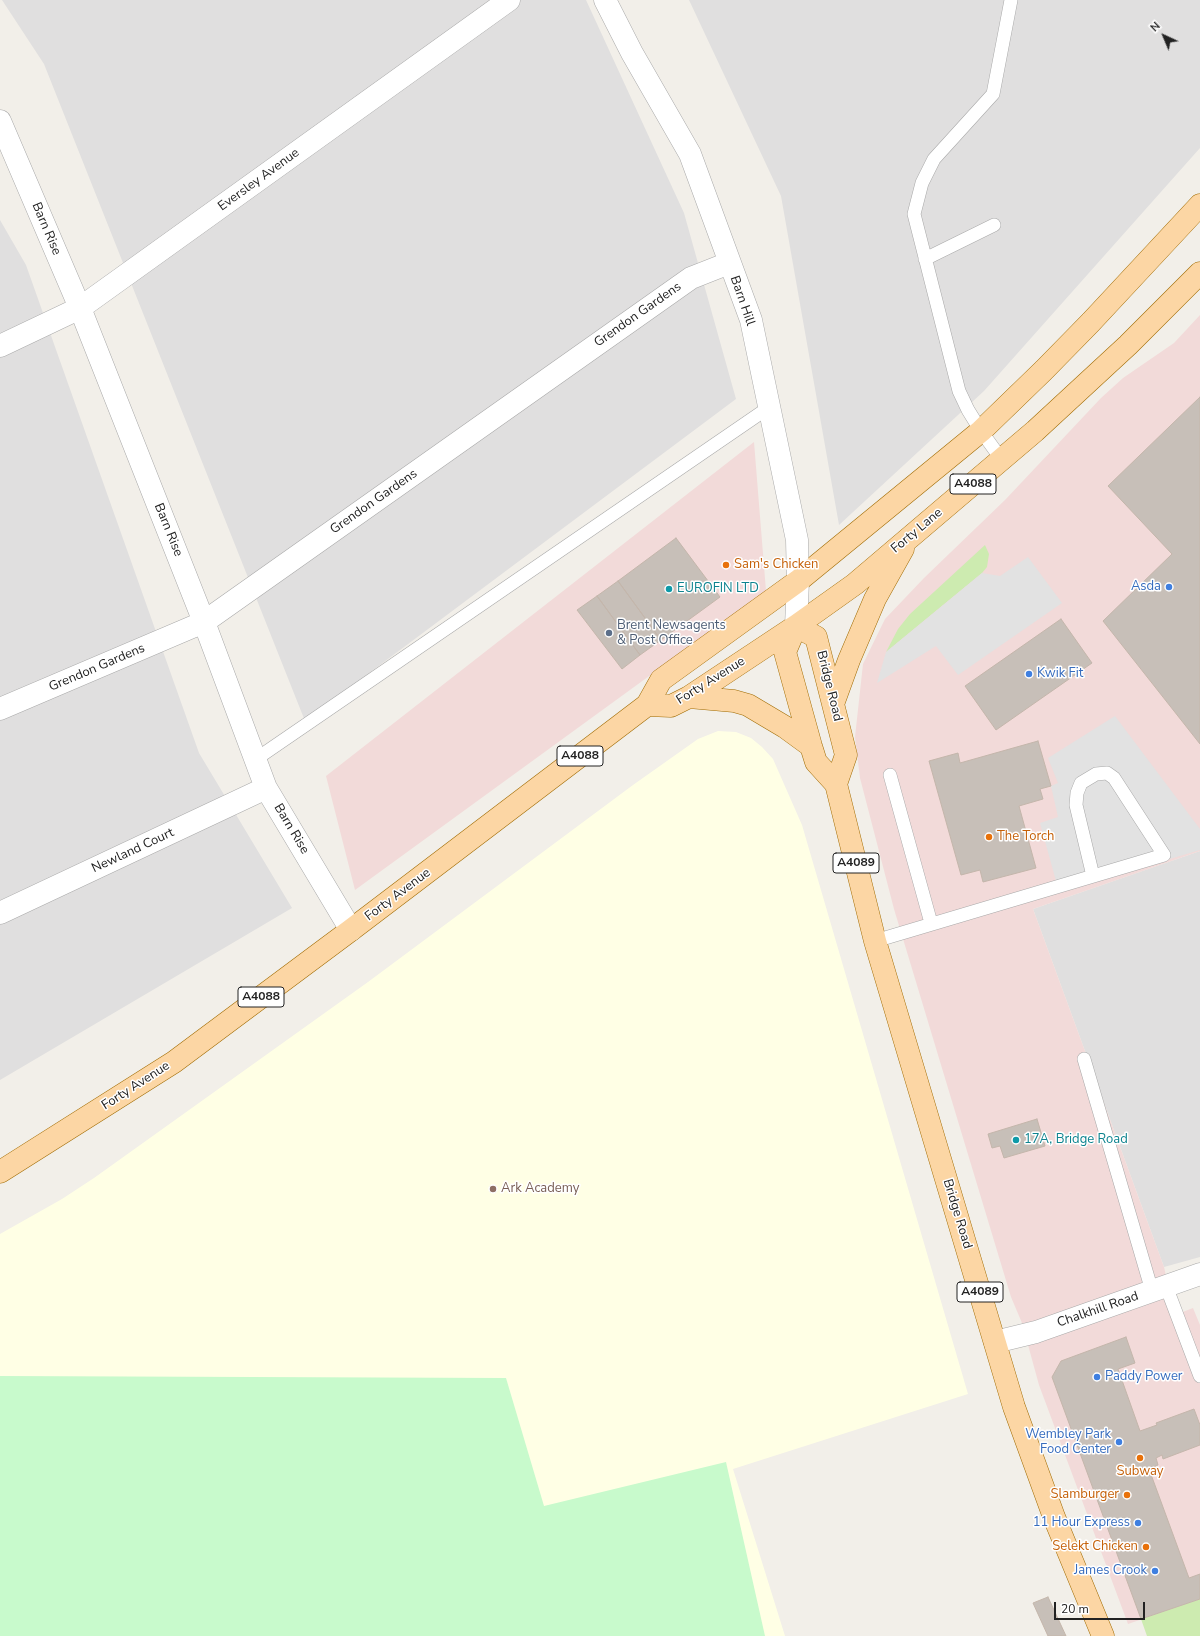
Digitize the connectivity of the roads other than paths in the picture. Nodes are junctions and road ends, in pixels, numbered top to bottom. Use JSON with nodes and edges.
{"nodes":[{"id":1,"x":509,"y":0,"type":"edge"},
{"id":2,"x":605,"y":0,"type":"edge"},
{"id":3,"x":1011,"y":0,"type":"edge"},
{"id":4,"x":0,"y":121,"type":"edge"},
{"id":5,"x":1200,"y":205,"type":"edge"},
{"id":6,"x":994,"y":226,"type":"dead end"},
{"id":7,"x":925,"y":259,"type":"junction"},
{"id":8,"x":729,"y":263,"type":"junction"},
{"id":9,"x":1200,"y":273,"type":"edge"},
{"id":10,"x":80,"y":308,"type":"junction"},
{"id":11,"x":0,"y":346,"type":"edge"},
{"id":12,"x":768,"y":408,"type":"junction"},
{"id":13,"x":981,"y":431,"type":"junction"},
{"id":14,"x":1002,"y":460,"type":"junction"},
{"id":15,"x":911,"y":536,"type":"junction"},
{"id":16,"x":798,"y":581,"type":"junction"},
{"id":17,"x":204,"y":622,"type":"junction"},
{"id":18,"x":796,"y":626,"type":"junction"},
{"id":19,"x":688,"y":697,"type":"junction"},
{"id":20,"x":834,"y":704,"type":"junction"},
{"id":21,"x":647,"y":705,"type":"junction"},
{"id":22,"x":0,"y":709,"type":"edge"},
{"id":23,"x":811,"y":746,"type":"junction"},
{"id":24,"x":256,"y":759,"type":"junction"},
{"id":25,"x":890,"y":775,"type":"dead end"},
{"id":26,"x":836,"y":784,"type":"junction"},
{"id":27,"x":266,"y":788,"type":"junction"},
{"id":28,"x":1094,"y":876,"type":"junction"},
{"id":29,"x":0,"y":913,"type":"edge"},
{"id":30,"x":931,"y":924,"type":"junction"},
{"id":31,"x":351,"y":930,"type":"junction"},
{"id":32,"x":875,"y":941,"type":"junction"},
{"id":33,"x":1084,"y":1059,"type":"dead end"},
{"id":34,"x":0,"y":1172,"type":"edge"},
{"id":35,"x":1200,"y":1274,"type":"edge"},
{"id":36,"x":1159,"y":1289,"type":"junction"},
{"id":37,"x":995,"y":1342,"type":"junction"},
{"id":38,"x":1200,"y":1376,"type":"edge"},
{"id":39,"x":1103,"y":1636,"type":"edge"}],
"edges":[{"from":1,"to":10,"type":"street","name":"Eversley Avenue"},
{"from":2,"to":8,"type":"street","name":"Barn Hill"},
{"from":3,"to":7,"type":"lane"},
{"from":4,"to":10,"type":"street","name":"Barn Rise"},
{"from":5,"to":13,"type":"main road"},
{"from":6,"to":7,"type":"lane"},
{"from":7,"to":13,"type":"lane"},
{"from":8,"to":12,"type":"street","name":"Barn Hill"},
{"from":8,"to":17,"type":"street","name":"Grendon Gardens"},
{"from":9,"to":14,"type":"main road","name":"Forty Lane","number":"A4088"},
{"from":10,"to":11,"type":"street","name":"Eversley Avenue"},
{"from":10,"to":17,"type":"street","name":"Barn Rise"},
{"from":12,"to":16,"type":"street","name":"Barn Hill"},
{"from":12,"to":24,"type":"lane"},
{"from":13,"to":14,"type":"lane"},
{"from":13,"to":16,"type":"main road"},
{"from":14,"to":15,"type":"main road","name":"Forty Lane","number":"A4088"},
{"from":15,"to":18,"type":"main road","name":"Forty Lane","number":"A4088"},
{"from":15,"to":20,"type":"main road"},
{"from":16,"to":18,"type":"street","name":"Barn Hill"},
{"from":16,"to":21,"type":"main road"},
{"from":17,"to":22,"type":"street","name":"Grendon Gardens"},
{"from":17,"to":24,"type":"street","name":"Barn Rise"},
{"from":18,"to":19,"type":"main road","name":"Forty Avenue","number":"A4088"},
{"from":18,"to":20,"type":"main road","name":"Bridge Road"},
{"from":18,"to":23,"type":"main road","name":"Bridge Road","number":"A4089"},
{"from":19,"to":21,"type":"main road","name":"Forty Avenue","number":"A4088"},
{"from":19,"to":23,"type":"main road"},
{"from":20,"to":26,"type":"main road","name":"Bridge Road"},
{"from":21,"to":31,"type":"main road","name":"Forty Avenue","number":"A4088"},
{"from":23,"to":26,"type":"main road","name":"Bridge Road","number":"A4089"},
{"from":24,"to":27,"type":"street","name":"Barn Rise"},
{"from":25,"to":30,"type":"lane"},
{"from":26,"to":32,"type":"main road","name":"Bridge Road","number":"A4089"},
{"from":27,"to":29,"type":"street","name":"Newland Court"},
{"from":27,"to":31,"type":"street","name":"Barn Rise"},
{"from":28,"to":28,"type":"lane"},
{"from":28,"to":30,"type":"lane"},
{"from":30,"to":32,"type":"lane"},
{"from":31,"to":34,"type":"main road","name":"Forty Avenue","number":"A4088"},
{"from":32,"to":37,"type":"main road","name":"Bridge Road","number":"A4089"},
{"from":33,"to":36,"type":"lane"},
{"from":35,"to":36,"type":"street","name":"Chalkhill Road"},
{"from":36,"to":37,"type":"street","name":"Chalkhill Road"},
{"from":36,"to":38,"type":"lane"},
{"from":37,"to":39,"type":"main road","name":"Bridge Road","number":"A4089"}]}
